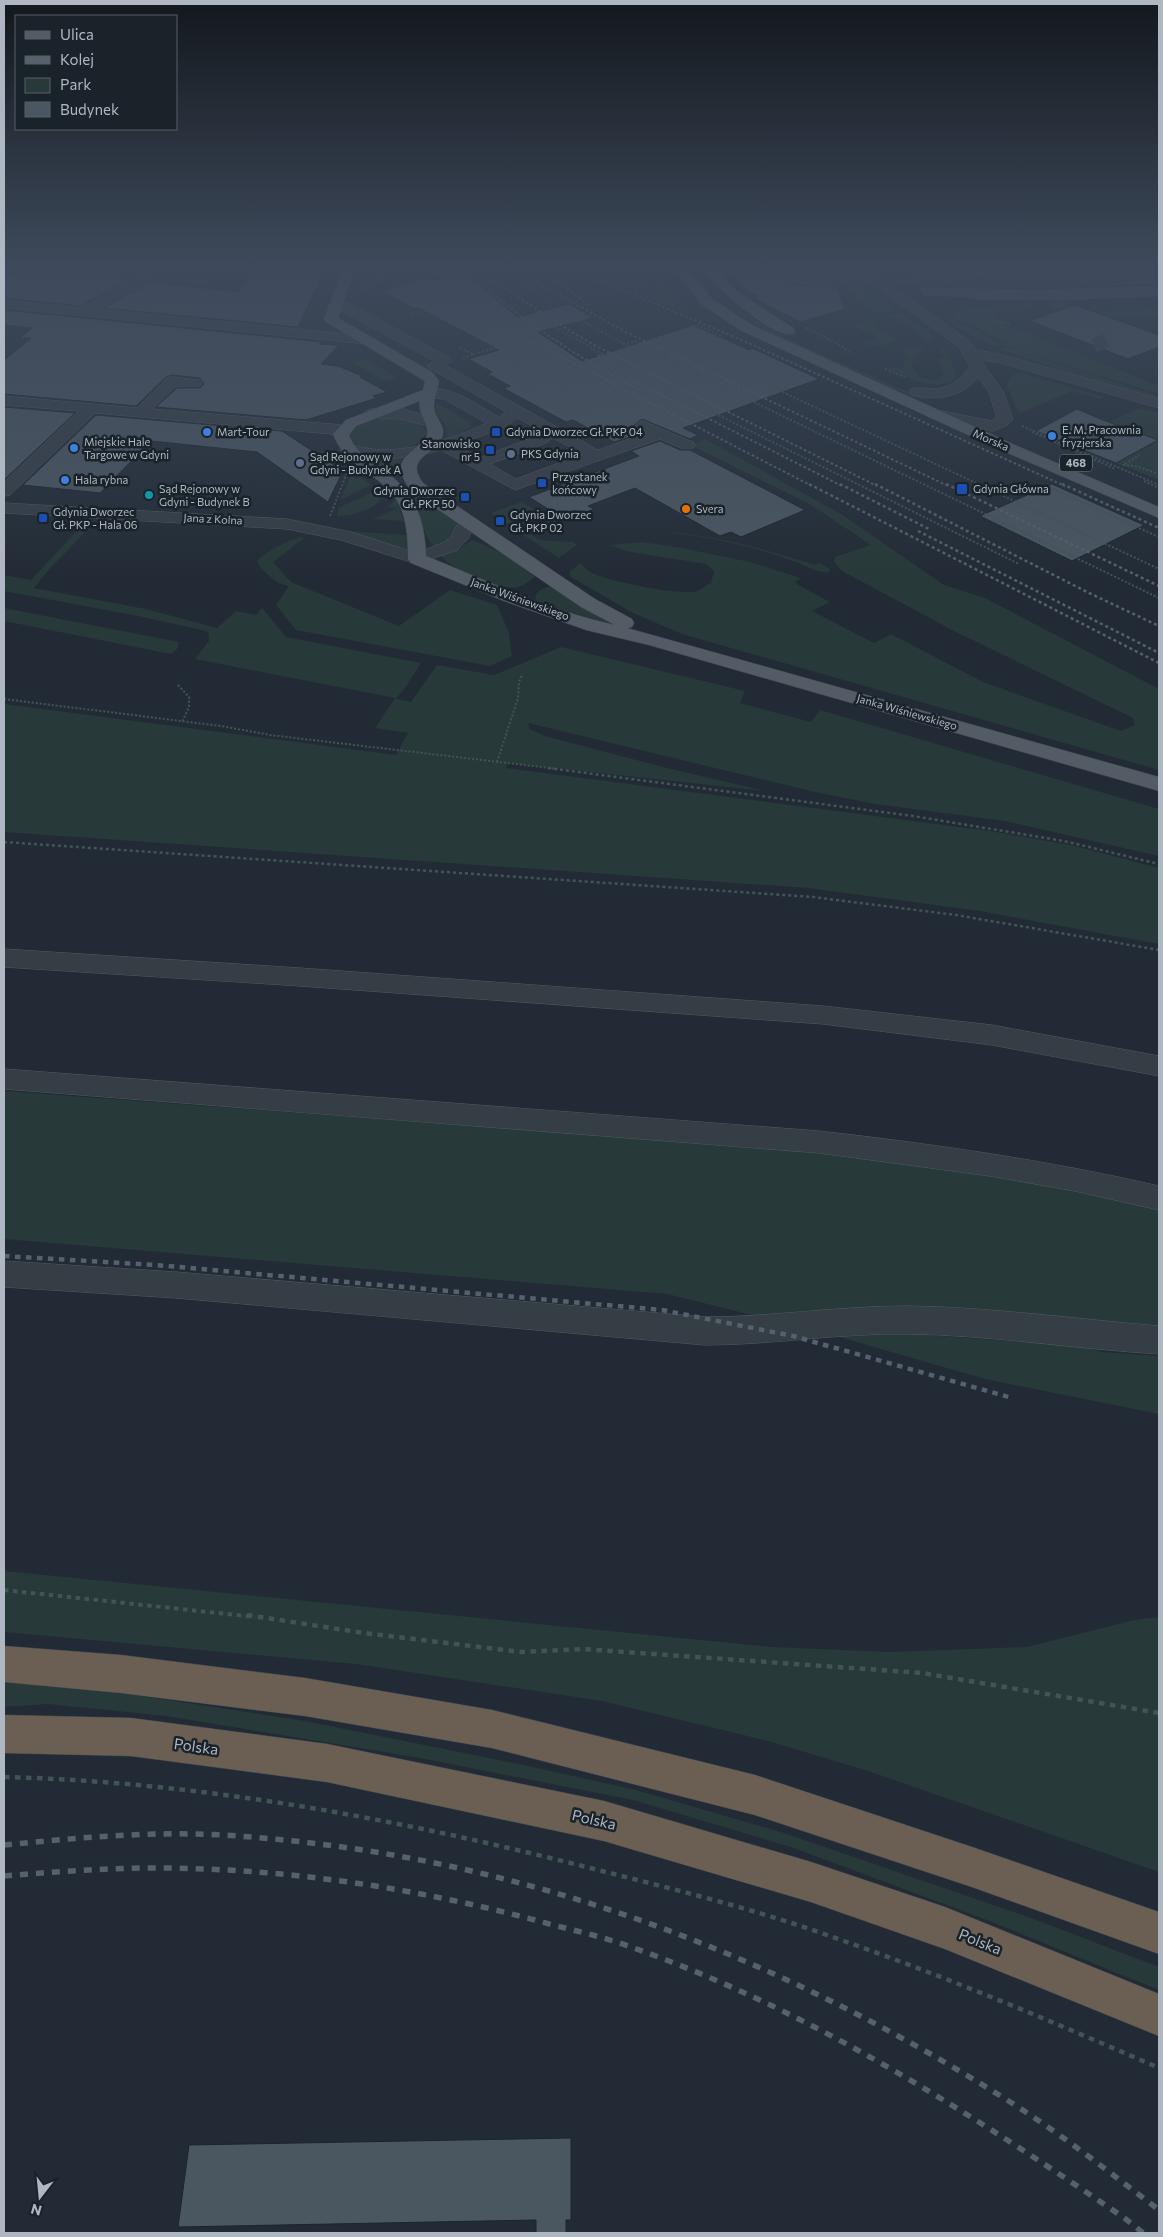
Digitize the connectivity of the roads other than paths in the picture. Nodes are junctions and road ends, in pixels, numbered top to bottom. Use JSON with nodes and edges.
{"nodes":[{"id":1,"x":427,"y":370,"type":"edge"},
{"id":2,"x":434,"y":370,"type":"edge"},
{"id":3,"x":838,"y":370,"type":"edge"},
{"id":4,"x":873,"y":370,"type":"edge"},
{"id":5,"x":971,"y":370,"type":"edge"},
{"id":6,"x":977,"y":370,"type":"edge"},
{"id":7,"x":982,"y":370,"type":"edge"},
{"id":8,"x":1010,"y":370,"type":"edge"},
{"id":9,"x":1043,"y":370,"type":"edge"},
{"id":10,"x":990,"y":381,"type":"junction"},
{"id":11,"x":914,"y":386,"type":"junction"},
{"id":12,"x":428,"y":393,"type":"junction"},
{"id":13,"x":4,"y":400,"type":"edge"},
{"id":14,"x":1159,"y":404,"type":"edge"},
{"id":15,"x":91,"y":408,"type":"junction"},
{"id":16,"x":513,"y":408,"type":"junction"},
{"id":17,"x":140,"y":413,"type":"junction"},
{"id":18,"x":371,"y":414,"type":"junction"},
{"id":19,"x":933,"y":414,"type":"junction"},
{"id":20,"x":164,"y":415,"type":"junction"},
{"id":21,"x":432,"y":422,"type":"junction"},
{"id":22,"x":638,"y":423,"type":"dead end"},
{"id":23,"x":499,"y":424,"type":"junction"},
{"id":24,"x":993,"y":426,"type":"junction"},
{"id":25,"x":343,"y":430,"type":"junction"},
{"id":26,"x":553,"y":430,"type":"junction"},
{"id":27,"x":659,"y":434,"type":"junction"},
{"id":28,"x":443,"y":444,"type":"junction"},
{"id":29,"x":687,"y":445,"type":"dead end"},
{"id":30,"x":1008,"y":448,"type":"junction"},
{"id":31,"x":348,"y":449,"type":"junction"},
{"id":32,"x":422,"y":450,"type":"junction"},
{"id":33,"x":596,"y":454,"type":"junction"},
{"id":34,"x":479,"y":463,"type":"junction"},
{"id":35,"x":4,"y":491,"type":"edge"},
{"id":36,"x":1159,"y":498,"type":"edge"},
{"id":37,"x":4,"y":508,"type":"edge"},
{"id":38,"x":1159,"y":513,"type":"edge"},
{"id":39,"x":467,"y":521,"type":"junction"},
{"id":40,"x":417,"y":559,"type":"junction"},
{"id":41,"x":546,"y":575,"type":"junction"},
{"id":42,"x":511,"y":597,"type":"junction"},
{"id":43,"x":654,"y":640,"type":"junction"},
{"id":44,"x":1159,"y":784,"type":"edge"},
{"id":45,"x":4,"y":958,"type":"edge"},
{"id":46,"x":1159,"y":1066,"type":"edge"},
{"id":47,"x":4,"y":1079,"type":"edge"},
{"id":48,"x":1159,"y":1198,"type":"edge"},
{"id":49,"x":4,"y":1274,"type":"edge"},
{"id":50,"x":1159,"y":1340,"type":"edge"},
{"id":51,"x":4,"y":1664,"type":"edge"},
{"id":52,"x":4,"y":1734,"type":"edge"},
{"id":53,"x":1159,"y":1933,"type":"edge"},
{"id":54,"x":1159,"y":2015,"type":"edge"}],
"edges":[{"from":1,"to":12,"type":"main road"},
{"from":2,"to":16,"type":"street"},
{"from":3,"to":19,"type":"main road","name":"Morska","number":"468"},
{"from":4,"to":11,"type":"main road","name":"Morska","number":"468"},
{"from":5,"to":11,"type":"street"},
{"from":6,"to":24,"type":"street"},
{"from":7,"to":10,"type":"street"},
{"from":8,"to":10,"type":"street"},
{"from":9,"to":14,"type":"street"},
{"from":10,"to":24,"type":"street"},
{"from":11,"to":24,"type":"main road","name":"Morska","number":"468"},
{"from":12,"to":18,"type":"main road"},
{"from":12,"to":21,"type":"main road"},
{"from":12,"to":23,"type":"street"},
{"from":13,"to":15,"type":"street"},
{"from":15,"to":17,"type":"street"},
{"from":15,"to":35,"type":"street"},
{"from":16,"to":23,"type":"street"},
{"from":16,"to":26,"type":"street"},
{"from":17,"to":20,"type":"street"},
{"from":17,"to":20,"type":"street"},
{"from":18,"to":21,"type":"street"},
{"from":18,"to":25,"type":"main road"},
{"from":19,"to":24,"type":"street"},
{"from":19,"to":30,"type":"main road","name":"Morska","number":"468"},
{"from":20,"to":25,"type":"street"},
{"from":21,"to":32,"type":"main road","name":"Janka Wiśniewskiego"},
{"from":22,"to":27,"type":"street"},
{"from":23,"to":28,"type":"street"},
{"from":24,"to":30,"type":"street"},
{"from":24,"to":36,"type":"main road","name":"Morska","number":"468"},
{"from":25,"to":31,"type":"main road"},
{"from":26,"to":33,"type":"street"},
{"from":26,"to":34,"type":"street"},
{"from":27,"to":29,"type":"street"},
{"from":27,"to":33,"type":"street"},
{"from":28,"to":32,"type":"street"},
{"from":28,"to":34,"type":"street"},
{"from":30,"to":38,"type":"main road","name":"Morska","number":"468"},
{"from":31,"to":32,"type":"street"},
{"from":31,"to":40,"type":"main road"},
{"from":32,"to":39,"type":"main road","name":"Janka Wiśniewskiego"},
{"from":33,"to":34,"type":"street"},
{"from":37,"to":40,"type":"street","name":"Jana z Kolna"},
{"from":39,"to":40,"type":"street"},
{"from":39,"to":41,"type":"main road","name":"Janka Wiśniewskiego"},
{"from":40,"to":42,"type":"main road","name":"Janka Wiśniewskiego"},
{"from":41,"to":42,"type":"main road"},
{"from":41,"to":43,"type":"main road","name":"Janka Wiśniewskiego"},
{"from":42,"to":43,"type":"main road","name":"Janka Wiśniewskiego"},
{"from":43,"to":44,"type":"main road","name":"Janka Wiśniewskiego"},
{"from":45,"to":46,"type":"street"},
{"from":47,"to":48,"type":"street"},
{"from":49,"to":50,"type":"street"},
{"from":51,"to":53,"type":"highway"},
{"from":52,"to":54,"type":"highway","name":"Polska"}]}
